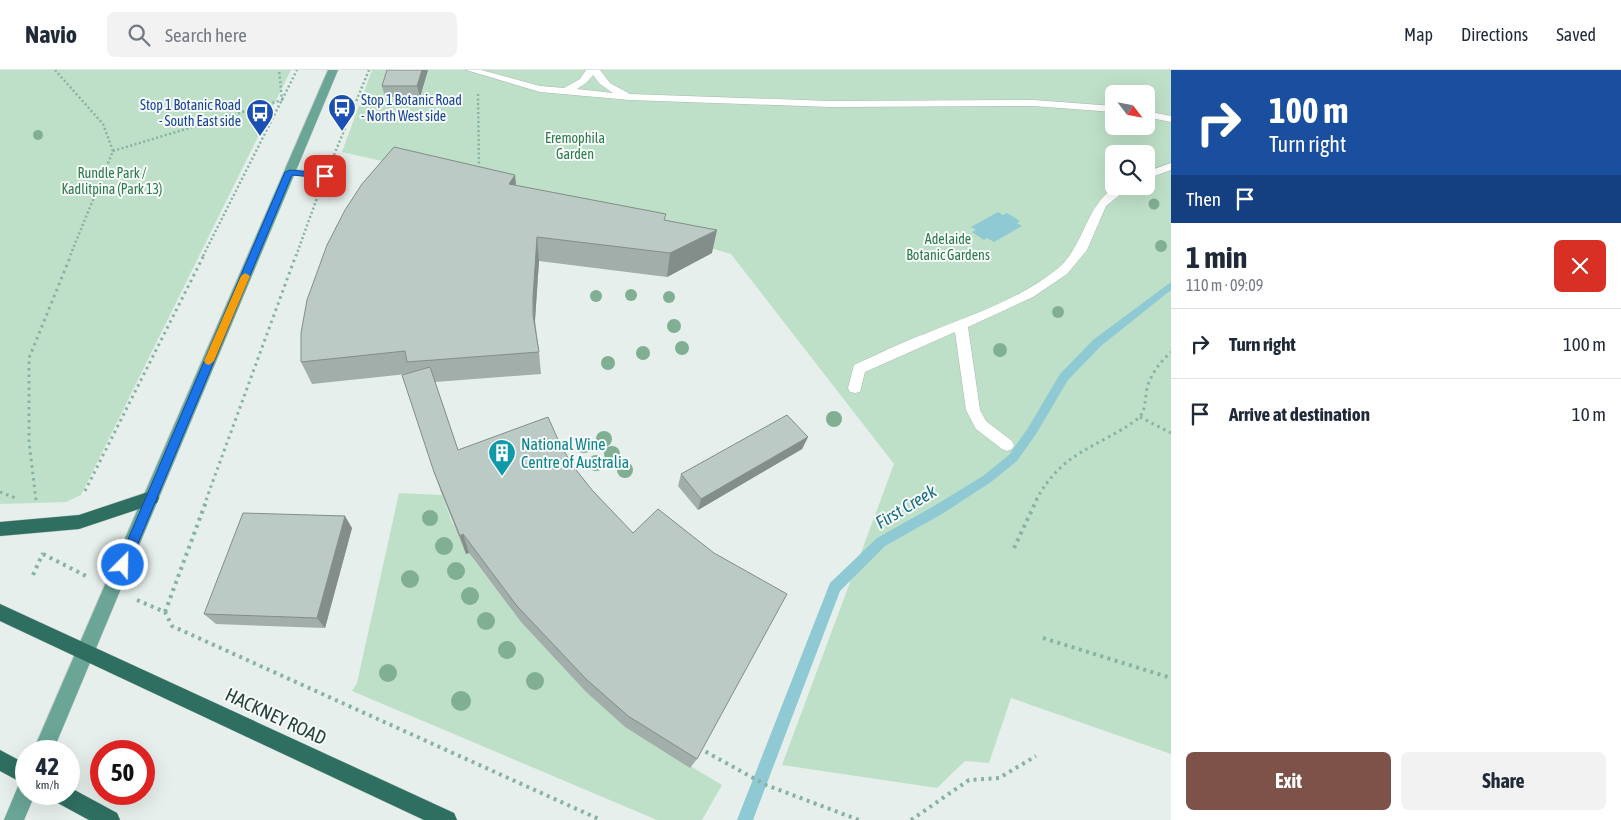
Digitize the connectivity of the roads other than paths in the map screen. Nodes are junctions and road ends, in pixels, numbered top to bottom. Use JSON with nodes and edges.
{"nodes":[{"id":1,"x":333,"y":70,"type":"edge"},
{"id":2,"x":471,"y":70,"type":"edge"},
{"id":3,"x":591,"y":70,"type":"edge"},
{"id":4,"x":595,"y":70,"type":"edge"},
{"id":5,"x":564,"y":92,"type":"junction"},
{"id":6,"x":630,"y":97,"type":"junction"},
{"id":7,"x":1105,"y":108,"type":"edge"},
{"id":8,"x":1155,"y":116,"type":"edge"},
{"id":9,"x":1171,"y":119,"type":"edge"},
{"id":10,"x":1171,"y":166,"type":"edge"},
{"id":11,"x":290,"y":172,"type":"junction"},
{"id":12,"x":1155,"y":172,"type":"edge"},
{"id":13,"x":325,"y":176,"type":"road end"},
{"id":14,"x":1111,"y":195,"type":"edge"},
{"id":15,"x":961,"y":325,"type":"junction"},
{"id":16,"x":855,"y":388,"type":"dead end"},
{"id":17,"x":1007,"y":445,"type":"dead end"},
{"id":18,"x":151,"y":498,"type":"junction"},
{"id":19,"x":0,"y":529,"type":"edge"},
{"id":20,"x":0,"y":612,"type":"edge"},
{"id":21,"x":86,"y":652,"type":"junction"},
{"id":22,"x":49,"y":740,"type":"edge"},
{"id":23,"x":0,"y":760,"type":"edge"},
{"id":24,"x":15,"y":769,"type":"edge"},
{"id":25,"x":80,"y":804,"type":"edge"},
{"id":26,"x":20,"y":805,"type":"edge"},
{"id":27,"x":14,"y":820,"type":"edge"},
{"id":28,"x":110,"y":820,"type":"edge"},
{"id":29,"x":448,"y":820,"type":"edge"}],
"edges":[{"from":1,"to":11,"type":"main road"},
{"from":2,"to":5,"type":"street"},
{"from":3,"to":5,"type":"street"},
{"from":4,"to":6,"type":"street"},
{"from":5,"to":6,"type":"street"},
{"from":6,"to":7,"type":"street"},
{"from":8,"to":9,"type":"street"},
{"from":10,"to":12,"type":"street"},
{"from":11,"to":13,"type":"street"},
{"from":11,"to":18,"type":"main road"},
{"from":14,"to":15,"type":"street"},
{"from":15,"to":16,"type":"street"},
{"from":15,"to":17,"type":"street"},
{"from":18,"to":19,"type":"highway"},
{"from":18,"to":21,"type":"main road"},
{"from":20,"to":21,"type":"highway","name":"HACKNEY ROAD"},
{"from":21,"to":22,"type":"main road"},
{"from":21,"to":29,"type":"highway","name":"HACKNEY ROAD"},
{"from":23,"to":24,"type":"highway"},
{"from":25,"to":28,"type":"highway"},
{"from":26,"to":27,"type":"main road"}]}
